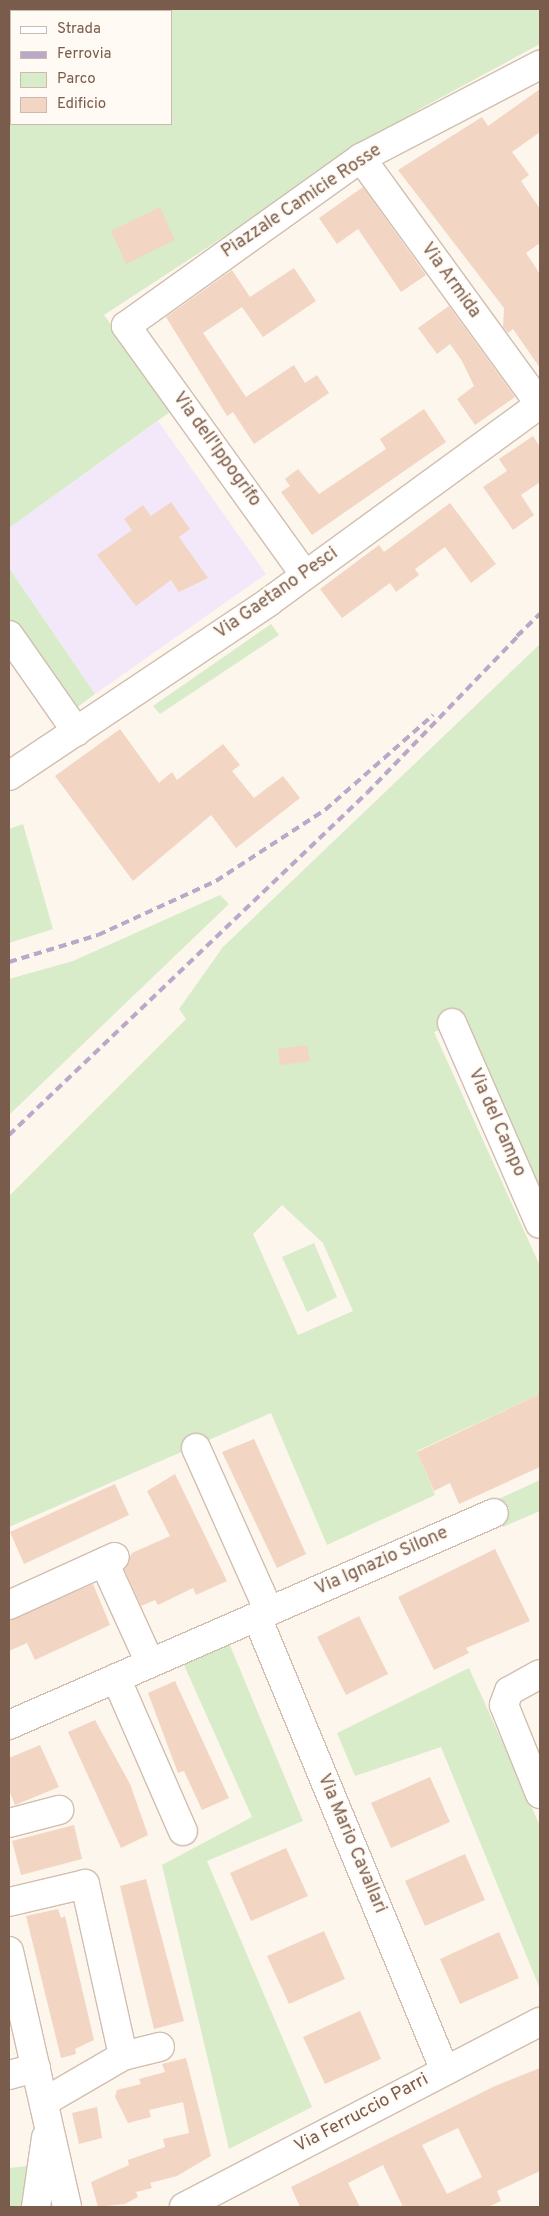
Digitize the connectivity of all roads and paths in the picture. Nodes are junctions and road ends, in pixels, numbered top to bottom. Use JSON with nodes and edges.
{"nodes":[{"id":1,"x":540,"y":64,"type":"edge"},
{"id":2,"x":360,"y":158,"type":"junction"},
{"id":3,"x":126,"y":326,"type":"joint"},
{"id":4,"x":540,"y":404,"type":"edge"},
{"id":5,"x":305,"y":575,"type":"junction"},
{"id":6,"x":9,"y":636,"type":"edge"},
{"id":7,"x":76,"y":732,"type":"junction"},
{"id":8,"x":9,"y":776,"type":"edge"},
{"id":9,"x":452,"y":1023,"type":"dead end"},
{"id":10,"x":540,"y":1224,"type":"edge"},
{"id":11,"x":196,"y":1448,"type":"dead end"},
{"id":12,"x":494,"y":1513,"type":"dead end"},
{"id":13,"x":9,"y":1605,"type":"edge"},
{"id":14,"x":263,"y":1614,"type":"junction"},
{"id":15,"x":150,"y":1664,"type":"junction"},
{"id":16,"x":540,"y":1674,"type":"edge"},
{"id":17,"x":116,"y":1678,"type":"junction"},
{"id":18,"x":9,"y":1725,"type":"edge"},
{"id":19,"x":540,"y":1794,"type":"edge"},
{"id":20,"x":59,"y":1810,"type":"dead end"},
{"id":21,"x":9,"y":1823,"type":"edge"},
{"id":22,"x":183,"y":1832,"type":"dead end"},
{"id":23,"x":9,"y":1902,"type":"edge"},
{"id":24,"x":9,"y":1950,"type":"edge"},
{"id":25,"x":540,"y":2022,"type":"edge"},
{"id":26,"x":160,"y":2047,"type":"dead end"},
{"id":27,"x":123,"y":2056,"type":"junction"},
{"id":28,"x":36,"y":2068,"type":"junction"},
{"id":29,"x":446,"y":2071,"type":"junction"},
{"id":30,"x":9,"y":2075,"type":"edge"},
{"id":31,"x":46,"y":2112,"type":"junction"},
{"id":32,"x":36,"y":2207,"type":"edge"},
{"id":33,"x":67,"y":2207,"type":"edge"},
{"id":34,"x":184,"y":2207,"type":"edge"}],
"edges":[{"from":1,"to":2,"type":"street","name":"Piazzale Camicie Rosse"},
{"from":2,"to":3,"type":"street","name":"Piazzale Camicie Rosse"},
{"from":2,"to":4,"type":"street","name":"Via Armida"},
{"from":3,"to":5,"type":"street","name":"Via dell'Ippogrifo"},
{"from":4,"to":5,"type":"street","name":"Via Gaetano Pesci"},
{"from":5,"to":7,"type":"street","name":"Via Gaetano Pesci"},
{"from":6,"to":7,"type":"street"},
{"from":7,"to":8,"type":"street","name":"Via Gaetano Pesci"},
{"from":9,"to":10,"type":"street","name":"Via del Campo"},
{"from":11,"to":14,"type":"street"},
{"from":12,"to":14,"type":"street","name":"Via Ignazio Silone"},
{"from":13,"to":15,"type":"street"},
{"from":14,"to":15,"type":"street","name":"Via Ignazio Silone"},
{"from":14,"to":29,"type":"street","name":"Via Mario Cavallari"},
{"from":15,"to":17,"type":"street","name":"Via Ignazio Silone"},
{"from":16,"to":19,"type":"street"},
{"from":17,"to":18,"type":"street","name":"Via Ignazio Silone"},
{"from":17,"to":22,"type":"street"},
{"from":20,"to":21,"type":"street"},
{"from":23,"to":27,"type":"street"},
{"from":24,"to":28,"type":"street"},
{"from":25,"to":29,"type":"street","name":"Via Ferruccio Parri"},
{"from":26,"to":27,"type":"street"},
{"from":27,"to":31,"type":"street"},
{"from":28,"to":30,"type":"street"},
{"from":28,"to":31,"type":"street"},
{"from":29,"to":34,"type":"street","name":"Via Ferruccio Parri"},
{"from":31,"to":32,"type":"street"},
{"from":31,"to":33,"type":"street"}]}
